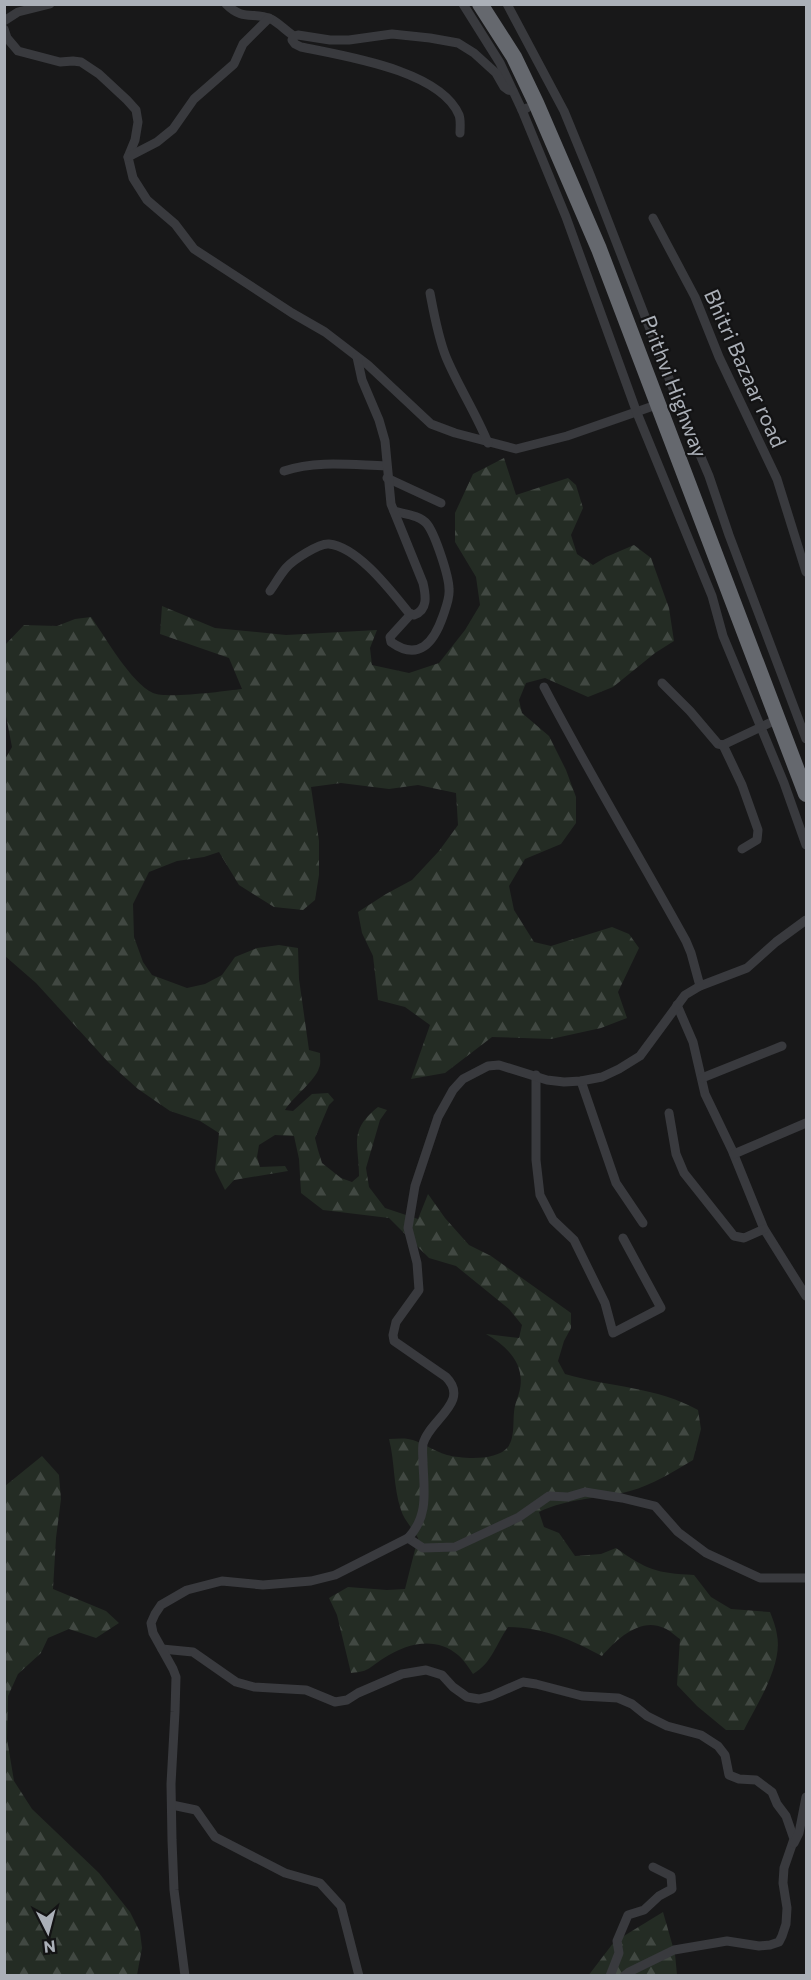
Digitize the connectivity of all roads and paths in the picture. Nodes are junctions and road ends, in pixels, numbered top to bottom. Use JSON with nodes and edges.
{"nodes":[{"id":1,"x":50,"y":4,"type":"edge"},
{"id":2,"x":226,"y":4,"type":"edge"},
{"id":3,"x":463,"y":4,"type":"edge"},
{"id":4,"x":480,"y":4,"type":"edge"},
{"id":5,"x":507,"y":4,"type":"edge"},
{"id":6,"x":269,"y":18,"type":"junction"},
{"id":7,"x":4,"y":21,"type":"edge"},
{"id":8,"x":4,"y":29,"type":"edge"},
{"id":9,"x":294,"y":36,"type":"junction"},
{"id":10,"x":513,"y":91,"type":"junction"},
{"id":11,"x":529,"y":107,"type":"junction"},
{"id":12,"x":460,"y":133,"type":"dead end"},
{"id":13,"x":128,"y":157,"type":"junction"},
{"id":14,"x":604,"y":208,"type":"junction"},
{"id":15,"x":584,"y":214,"type":"junction"},
{"id":16,"x":653,"y":218,"type":"dead end"},
{"id":17,"x":430,"y":293,"type":"dead end"},
{"id":18,"x":357,"y":357,"type":"junction"},
{"id":19,"x":658,"y":404,"type":"junction"},
{"id":20,"x":637,"y":413,"type":"junction"},
{"id":21,"x":488,"y":443,"type":"junction"},
{"id":22,"x":386,"y":465,"type":"junction"},
{"id":23,"x":284,"y":471,"type":"dead end"},
{"id":24,"x":387,"y":478,"type":"junction"},
{"id":25,"x":441,"y":503,"type":"dead end"},
{"id":26,"x":394,"y":511,"type":"junction"},
{"id":27,"x":807,"y":572,"type":"edge"},
{"id":28,"x":270,"y":591,"type":"dead end"},
{"id":29,"x":411,"y":614,"type":"junction"},
{"id":30,"x":662,"y":683,"type":"dead end"},
{"id":31,"x":544,"y":687,"type":"dead end"},
{"id":32,"x":778,"y":719,"type":"junction"},
{"id":33,"x":760,"y":726,"type":"junction"},
{"id":34,"x":807,"y":739,"type":"edge"},
{"id":35,"x":723,"y":745,"type":"junction"},
{"id":36,"x":807,"y":794,"type":"edge"},
{"id":37,"x":807,"y":845,"type":"edge"},
{"id":38,"x":742,"y":849,"type":"dead end"},
{"id":39,"x":807,"y":920,"type":"edge"},
{"id":40,"x":700,"y":986,"type":"junction"},
{"id":41,"x":677,"y":1005,"type":"junction"},
{"id":42,"x":782,"y":1046,"type":"dead end"},
{"id":43,"x":536,"y":1076,"type":"junction"},
{"id":44,"x":702,"y":1078,"type":"junction"},
{"id":45,"x":581,"y":1082,"type":"junction"},
{"id":46,"x":669,"y":1113,"type":"dead end"},
{"id":47,"x":807,"y":1123,"type":"edge"},
{"id":48,"x":734,"y":1154,"type":"junction"},
{"id":49,"x":643,"y":1223,"type":"dead end"},
{"id":50,"x":764,"y":1229,"type":"junction"},
{"id":51,"x":623,"y":1238,"type":"dead end"},
{"id":52,"x":807,"y":1296,"type":"edge"},
{"id":53,"x":408,"y":1538,"type":"junction"},
{"id":54,"x":807,"y":1578,"type":"edge"},
{"id":55,"x":162,"y":1649,"type":"junction"},
{"id":56,"x":807,"y":1797,"type":"edge"},
{"id":57,"x":172,"y":1805,"type":"junction"},
{"id":58,"x":794,"y":1843,"type":"junction"},
{"id":59,"x":653,"y":1867,"type":"dead end"},
{"id":60,"x":185,"y":1976,"type":"edge"},
{"id":61,"x":359,"y":1976,"type":"edge"},
{"id":62,"x":610,"y":1976,"type":"edge"},
{"id":63,"x":624,"y":1976,"type":"edge"}],
"edges":[{"from":1,"to":7,"type":"street"},
{"from":2,"to":6,"type":"street"},
{"from":3,"to":10,"type":"street"},
{"from":4,"to":11,"type":"highway","name":"Prithvi Highway"},
{"from":5,"to":14,"type":"street"},
{"from":6,"to":9,"type":"street"},
{"from":6,"to":13,"type":"street"},
{"from":8,"to":13,"type":"street"},
{"from":9,"to":10,"type":"street"},
{"from":9,"to":12,"type":"street"},
{"from":10,"to":11,"type":"street"},
{"from":11,"to":15,"type":"highway","name":"Prithvi Highway"},
{"from":11,"to":20,"type":"street"},
{"from":13,"to":18,"type":"street"},
{"from":14,"to":15,"type":"street"},
{"from":14,"to":34,"type":"street"},
{"from":15,"to":19,"type":"highway","name":"Prithvi Highway"},
{"from":16,"to":27,"type":"street","name":"Bhitri Bazaar road"},
{"from":17,"to":21,"type":"street"},
{"from":18,"to":21,"type":"street"},
{"from":18,"to":22,"type":"street"},
{"from":19,"to":20,"type":"street"},
{"from":19,"to":32,"type":"highway","name":"Prithvi Highway"},
{"from":20,"to":21,"type":"street"},
{"from":20,"to":33,"type":"street"},
{"from":22,"to":23,"type":"street"},
{"from":22,"to":24,"type":"street"},
{"from":24,"to":25,"type":"street"},
{"from":24,"to":26,"type":"street"},
{"from":26,"to":29,"type":"street"},
{"from":26,"to":29,"type":"street"},
{"from":28,"to":29,"type":"street"},
{"from":30,"to":35,"type":"street"},
{"from":31,"to":40,"type":"street"},
{"from":32,"to":33,"type":"street"},
{"from":32,"to":36,"type":"highway","name":"Prithvi Highway"},
{"from":33,"to":35,"type":"street"},
{"from":33,"to":37,"type":"street"},
{"from":35,"to":38,"type":"street"},
{"from":39,"to":40,"type":"street"},
{"from":40,"to":41,"type":"street"},
{"from":41,"to":44,"type":"street"},
{"from":41,"to":45,"type":"street"},
{"from":42,"to":44,"type":"street"},
{"from":43,"to":45,"type":"street"},
{"from":43,"to":51,"type":"street"},
{"from":43,"to":53,"type":"street"},
{"from":44,"to":48,"type":"street"},
{"from":45,"to":49,"type":"street"},
{"from":46,"to":50,"type":"street"},
{"from":47,"to":48,"type":"street"},
{"from":48,"to":50,"type":"street"},
{"from":50,"to":52,"type":"street"},
{"from":53,"to":54,"type":"street"},
{"from":53,"to":55,"type":"street"},
{"from":55,"to":57,"type":"street"},
{"from":55,"to":58,"type":"street"},
{"from":56,"to":58,"type":"street"},
{"from":57,"to":60,"type":"street"},
{"from":57,"to":61,"type":"street"},
{"from":58,"to":63,"type":"street"},
{"from":59,"to":62,"type":"street"}]}
